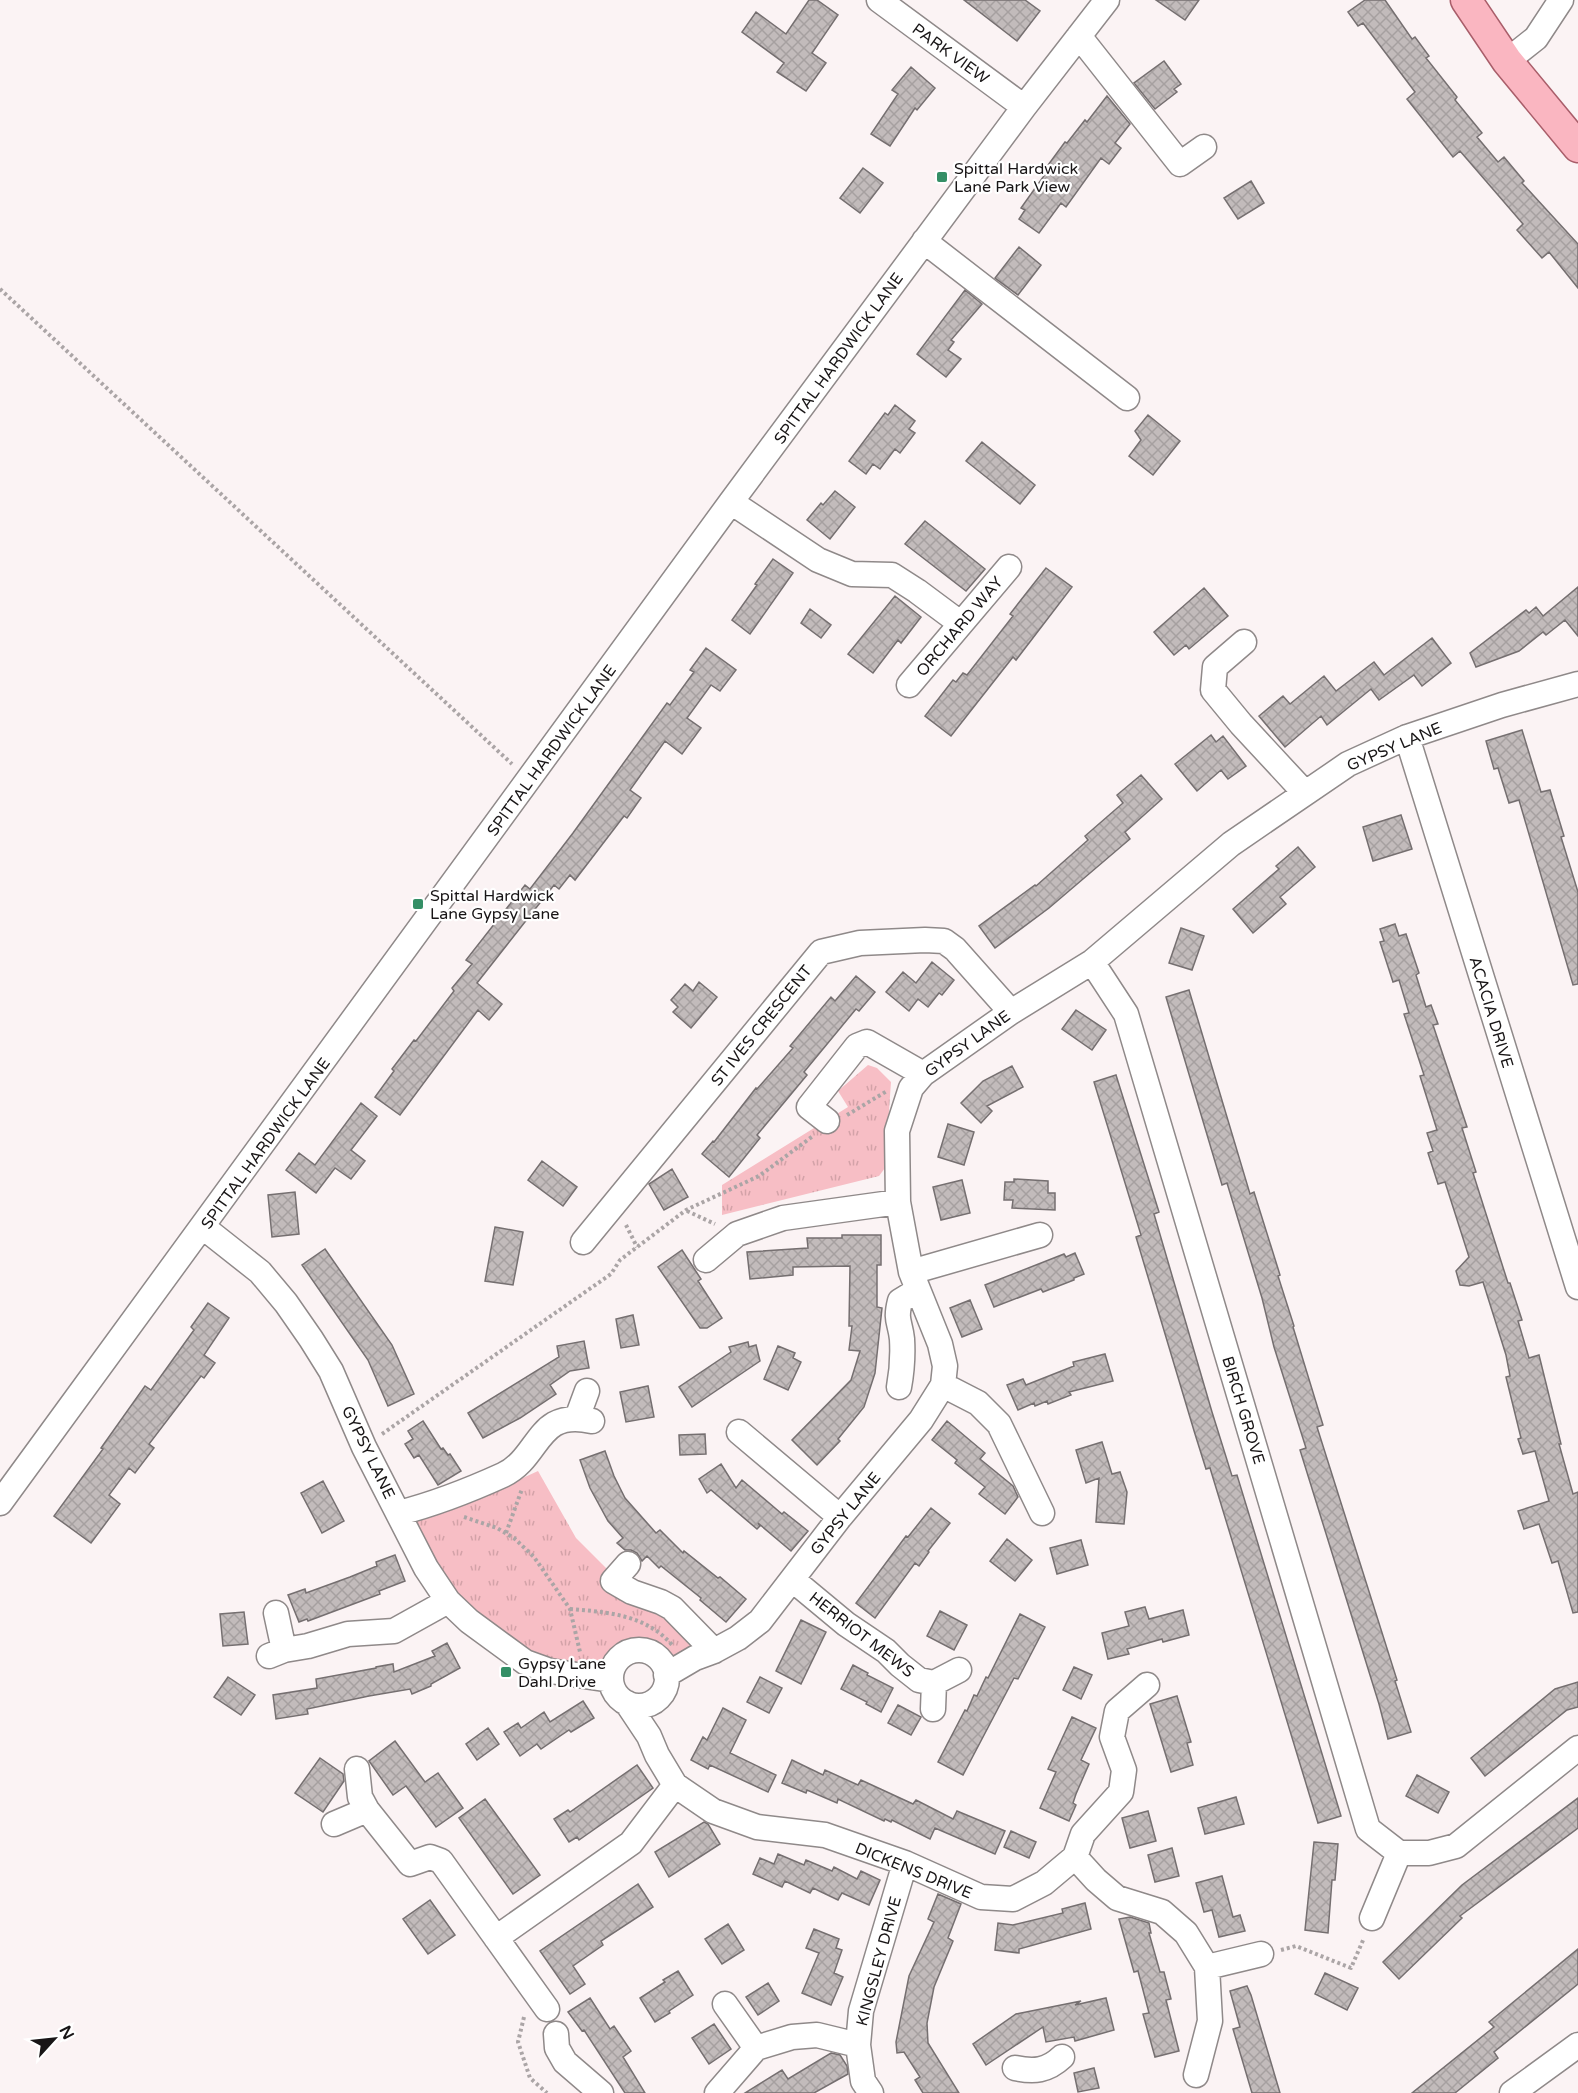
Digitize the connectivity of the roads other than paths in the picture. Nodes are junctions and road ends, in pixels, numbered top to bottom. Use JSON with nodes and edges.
{"nodes":[{"id":1,"x":879,"y":0,"type":"edge"},
{"id":2,"x":1107,"y":0,"type":"edge"},
{"id":3,"x":1466,"y":0,"type":"edge"},
{"id":4,"x":1561,"y":0,"type":"edge"},
{"id":5,"x":1079,"y":36,"type":"junction"},
{"id":6,"x":1507,"y":61,"type":"junction"},
{"id":7,"x":1024,"y":107,"type":"junction"},
{"id":8,"x":1204,"y":147,"type":"dead end"},
{"id":9,"x":1578,"y":147,"type":"edge"},
{"id":10,"x":924,"y":241,"type":"junction"},
{"id":11,"x":1127,"y":398,"type":"dead end"},
{"id":12,"x":731,"y":502,"type":"junction"},
{"id":13,"x":1009,"y":567,"type":"dead end"},
{"id":14,"x":960,"y":623,"type":"junction"},
{"id":15,"x":1244,"y":642,"type":"dead end"},
{"id":16,"x":1578,"y":684,"type":"edge"},
{"id":17,"x":909,"y":685,"type":"dead end"},
{"id":18,"x":1407,"y":737,"type":"junction"},
{"id":19,"x":1305,"y":793,"type":"junction"},
{"id":20,"x":1092,"y":962,"type":"junction"},
{"id":21,"x":1011,"y":1012,"type":"junction"},
{"id":22,"x":917,"y":1081,"type":"junction"},
{"id":23,"x":829,"y":1124,"type":"road end"},
{"id":24,"x":898,"y":1202,"type":"junction"},
{"id":25,"x":203,"y":1227,"type":"junction"},
{"id":26,"x":1040,"y":1235,"type":"dead end"},
{"id":27,"x":583,"y":1242,"type":"dead end"},
{"id":28,"x":706,"y":1260,"type":"dead end"},
{"id":29,"x":915,"y":1281,"type":"junction"},
{"id":30,"x":1578,"y":1287,"type":"edge"},
{"id":31,"x":943,"y":1385,"type":"junction"},
{"id":32,"x":899,"y":1387,"type":"dead end"},
{"id":33,"x":587,"y":1391,"type":"dead end"},
{"id":34,"x":739,"y":1431,"type":"dead end"},
{"id":35,"x":0,"y":1503,"type":"edge"},
{"id":36,"x":399,"y":1513,"type":"junction"},
{"id":37,"x":1042,"y":1514,"type":"dead end"},
{"id":38,"x":840,"y":1517,"type":"junction"},
{"id":39,"x":628,"y":1564,"type":"dead end"},
{"id":40,"x":793,"y":1580,"type":"junction"},
{"id":41,"x":448,"y":1600,"type":"junction"},
{"id":42,"x":276,"y":1613,"type":"dead end"},
{"id":43,"x":697,"y":1655,"type":"junction"},
{"id":44,"x":662,"y":1666,"type":"junction"},
{"id":45,"x":959,"y":1670,"type":"dead end"},
{"id":46,"x":611,"y":1680,"type":"junction"},
{"id":47,"x":933,"y":1683,"type":"junction"},
{"id":48,"x":1148,"y":1685,"type":"dead end"},
{"id":49,"x":638,"y":1703,"type":"junction"},
{"id":50,"x":933,"y":1709,"type":"dead end"},
{"id":51,"x":1578,"y":1748,"type":"edge"},
{"id":52,"x":357,"y":1769,"type":"dead end"},
{"id":53,"x":675,"y":1785,"type":"junction"},
{"id":54,"x":367,"y":1810,"type":"junction"},
{"id":55,"x":334,"y":1824,"type":"dead end"},
{"id":56,"x":1399,"y":1853,"type":"junction"},
{"id":57,"x":1075,"y":1857,"type":"junction"},
{"id":58,"x":905,"y":1863,"type":"junction"},
{"id":59,"x":1372,"y":1918,"type":"road end"},
{"id":60,"x":496,"y":1938,"type":"junction"},
{"id":61,"x":1261,"y":1954,"type":"road end"},
{"id":62,"x":1207,"y":1967,"type":"junction"},
{"id":63,"x":725,"y":2004,"type":"dead end"},
{"id":64,"x":537,"y":2008,"type":"road end"},
{"id":65,"x":556,"y":2034,"type":"dead end"},
{"id":66,"x":1578,"y":2044,"type":"edge"},
{"id":67,"x":858,"y":2045,"type":"junction"},
{"id":68,"x":756,"y":2048,"type":"junction"},
{"id":69,"x":1062,"y":2057,"type":"dead end"},
{"id":70,"x":1196,"y":2075,"type":"dead end"},
{"id":71,"x":1030,"y":2077,"type":"edge"},
{"id":72,"x":601,"y":2093,"type":"edge"},
{"id":73,"x":717,"y":2093,"type":"edge"},
{"id":74,"x":871,"y":2093,"type":"edge"},
{"id":75,"x":1512,"y":2093,"type":"edge"}],
"edges":[{"from":1,"to":7,"type":"street","name":"PARK VIEW"},
{"from":2,"to":5,"type":"street","name":"SPITTAL HARDWICK LANE"},
{"from":3,"to":6,"type":"main road"},
{"from":4,"to":6,"type":"street"},
{"from":5,"to":7,"type":"street","name":"SPITTAL HARDWICK LANE"},
{"from":5,"to":8,"type":"street"},
{"from":6,"to":9,"type":"main road"},
{"from":7,"to":10,"type":"street","name":"SPITTAL HARDWICK LANE"},
{"from":10,"to":11,"type":"street"},
{"from":10,"to":12,"type":"street","name":"SPITTAL HARDWICK LANE"},
{"from":12,"to":14,"type":"street"},
{"from":12,"to":25,"type":"street","name":"SPITTAL HARDWICK LANE"},
{"from":13,"to":14,"type":"street","name":"ORCHARD WAY"},
{"from":14,"to":17,"type":"street","name":"ORCHARD WAY"},
{"from":15,"to":19,"type":"street"},
{"from":16,"to":18,"type":"street","name":"GYPSY LANE"},
{"from":18,"to":19,"type":"street","name":"GYPSY LANE"},
{"from":18,"to":30,"type":"street","name":"ACACIA DRIVE"},
{"from":19,"to":20,"type":"street","name":"GYPSY LANE"},
{"from":20,"to":21,"type":"street","name":"GYPSY LANE"},
{"from":20,"to":56,"type":"street","name":"BIRCH GROVE"},
{"from":21,"to":22,"type":"street","name":"GYPSY LANE"},
{"from":21,"to":27,"type":"street","name":"ST IVES CRESCENT"},
{"from":22,"to":23,"type":"street"},
{"from":22,"to":24,"type":"street","name":"GYPSY LANE"},
{"from":24,"to":28,"type":"street"},
{"from":24,"to":29,"type":"street","name":"GYPSY LANE"},
{"from":25,"to":35,"type":"street","name":"SPITTAL HARDWICK LANE"},
{"from":25,"to":36,"type":"street","name":"GYPSY LANE"},
{"from":26,"to":29,"type":"street"},
{"from":29,"to":31,"type":"street","name":"GYPSY LANE"},
{"from":29,"to":32,"type":"street"},
{"from":31,"to":37,"type":"street"},
{"from":31,"to":38,"type":"street","name":"GYPSY LANE"},
{"from":33,"to":36,"type":"street"},
{"from":34,"to":38,"type":"street"},
{"from":36,"to":41,"type":"street","name":"GYPSY LANE"},
{"from":38,"to":40,"type":"street","name":"GYPSY LANE"},
{"from":39,"to":43,"type":"street"},
{"from":40,"to":43,"type":"street","name":"GYPSY LANE"},
{"from":40,"to":47,"type":"street","name":"HERRIOT MEWS"},
{"from":41,"to":42,"type":"street"},
{"from":41,"to":46,"type":"street","name":"GYPSY LANE"},
{"from":43,"to":44,"type":"street","name":"GYPSY LANE"},
{"from":44,"to":46,"type":"street"},
{"from":44,"to":49,"type":"street"},
{"from":45,"to":47,"type":"street","name":"HERRIOT MEWS"},
{"from":46,"to":49,"type":"street"},
{"from":47,"to":50,"type":"street","name":"HERRIOT MEWS"},
{"from":48,"to":57,"type":"street","name":"DICKENS DRIVE"},
{"from":49,"to":53,"type":"street","name":"DICKENS DRIVE"},
{"from":51,"to":56,"type":"street"},
{"from":52,"to":54,"type":"street"},
{"from":53,"to":58,"type":"street","name":"DICKENS DRIVE"},
{"from":53,"to":60,"type":"street"},
{"from":54,"to":55,"type":"street"},
{"from":54,"to":60,"type":"street"},
{"from":56,"to":59,"type":"street"},
{"from":57,"to":58,"type":"street","name":"DICKENS DRIVE"},
{"from":57,"to":62,"type":"street"},
{"from":58,"to":67,"type":"street","name":"KINGSLEY DRIVE"},
{"from":60,"to":64,"type":"street"},
{"from":61,"to":62,"type":"street"},
{"from":62,"to":70,"type":"street"},
{"from":63,"to":68,"type":"street"},
{"from":65,"to":72,"type":"street"},
{"from":66,"to":75,"type":"street"},
{"from":67,"to":68,"type":"street"},
{"from":67,"to":74,"type":"street","name":"KINGSLEY DRIVE"},
{"from":68,"to":73,"type":"street"},
{"from":69,"to":71,"type":"street"}]}
